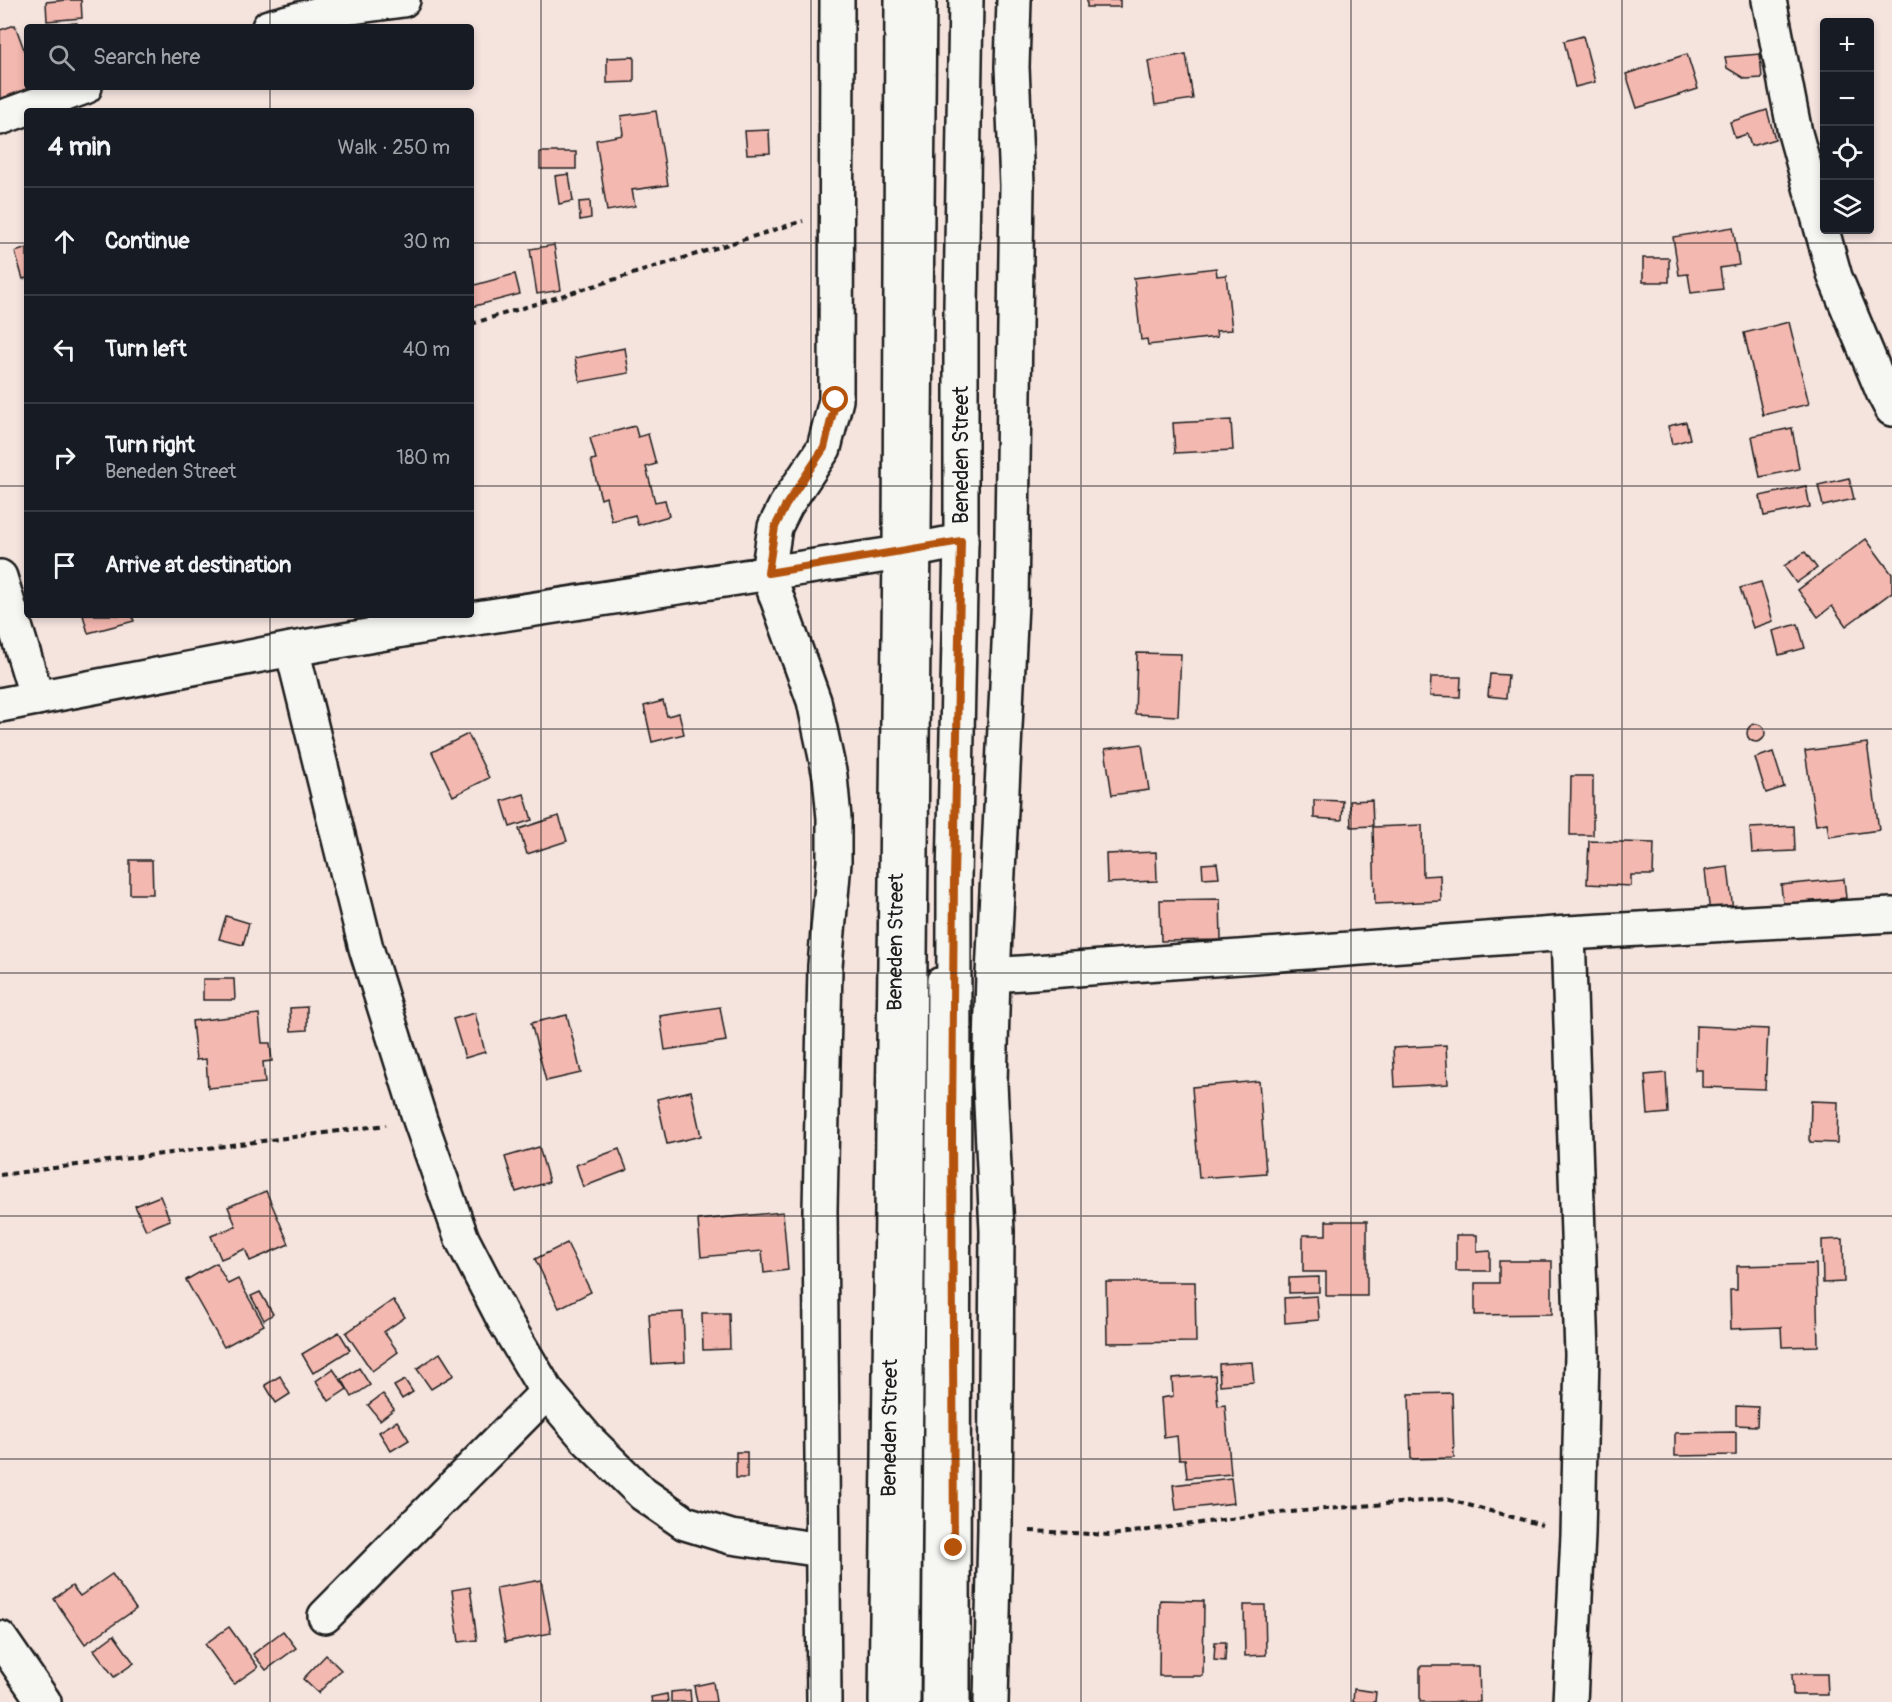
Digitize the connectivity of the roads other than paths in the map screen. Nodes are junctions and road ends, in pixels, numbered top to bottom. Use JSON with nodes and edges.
{"nodes":[{"id":1,"x":403,"y":0,"type":"edge"},
{"id":2,"x":837,"y":0,"type":"edge"},
{"id":3,"x":902,"y":0,"type":"edge"},
{"id":4,"x":926,"y":0,"type":"edge"},
{"id":5,"x":950,"y":0,"type":"edge"},
{"id":6,"x":966,"y":0,"type":"edge"},
{"id":7,"x":1014,"y":0,"type":"edge"},
{"id":8,"x":1769,"y":0,"type":"edge"},
{"id":9,"x":280,"y":24,"type":"edge"},
{"id":10,"x":77,"y":90,"type":"edge"},
{"id":11,"x":27,"y":108,"type":"edge"},
{"id":12,"x":24,"y":109,"type":"edge"},
{"id":13,"x":0,"y":118,"type":"edge"},
{"id":14,"x":1892,"y":409,"type":"edge"},
{"id":15,"x":932,"y":547,"type":"junction"},
{"id":16,"x":768,"y":573,"type":"junction"},
{"id":17,"x":0,"y":577,"type":"edge"},
{"id":18,"x":474,"y":615,"type":"edge"},
{"id":19,"x":437,"y":620,"type":"edge"},
{"id":20,"x":292,"y":649,"type":"junction"},
{"id":21,"x":38,"y":698,"type":"junction"},
{"id":22,"x":0,"y":705,"type":"edge"},
{"id":23,"x":1892,"y":915,"type":"edge"},
{"id":24,"x":1568,"y":933,"type":"junction"},
{"id":25,"x":993,"y":975,"type":"junction"},
{"id":26,"x":547,"y":1392,"type":"junction"},
{"id":27,"x":822,"y":1550,"type":"junction"},
{"id":28,"x":325,"y":1616,"type":"dead end"},
{"id":29,"x":0,"y":1638,"type":"edge"},
{"id":30,"x":44,"y":1702,"type":"edge"},
{"id":31,"x":824,"y":1702,"type":"edge"},
{"id":32,"x":886,"y":1702,"type":"edge"},
{"id":33,"x":909,"y":1702,"type":"edge"},
{"id":34,"x":933,"y":1702,"type":"edge"},
{"id":35,"x":952,"y":1702,"type":"edge"},
{"id":36,"x":991,"y":1702,"type":"edge"},
{"id":37,"x":1570,"y":1702,"type":"edge"}],
"edges":[{"from":1,"to":9,"type":"street"},
{"from":2,"to":16,"type":"street"},
{"from":3,"to":15,"type":"street","name":"Beneden Street"},
{"from":4,"to":15,"type":"lane"},
{"from":5,"to":15,"type":"lane"},
{"from":6,"to":15,"type":"street","name":"Beneden Street"},
{"from":7,"to":25,"type":"street"},
{"from":8,"to":14,"type":"street"},
{"from":10,"to":11,"type":"street"},
{"from":12,"to":13,"type":"street"},
{"from":15,"to":16,"type":"street"},
{"from":15,"to":32,"type":"street","name":"Beneden Street"},
{"from":15,"to":33,"type":"lane"},
{"from":15,"to":34,"type":"lane"},
{"from":15,"to":35,"type":"street","name":"Beneden Street"},
{"from":16,"to":18,"type":"street"},
{"from":16,"to":27,"type":"street"},
{"from":17,"to":21,"type":"street"},
{"from":19,"to":20,"type":"street"},
{"from":20,"to":21,"type":"street"},
{"from":20,"to":26,"type":"street"},
{"from":21,"to":22,"type":"street"},
{"from":23,"to":24,"type":"street"},
{"from":24,"to":25,"type":"street"},
{"from":24,"to":37,"type":"street"},
{"from":25,"to":36,"type":"street"},
{"from":26,"to":27,"type":"street"},
{"from":26,"to":28,"type":"street"},
{"from":27,"to":31,"type":"street"},
{"from":29,"to":30,"type":"street"}]}
